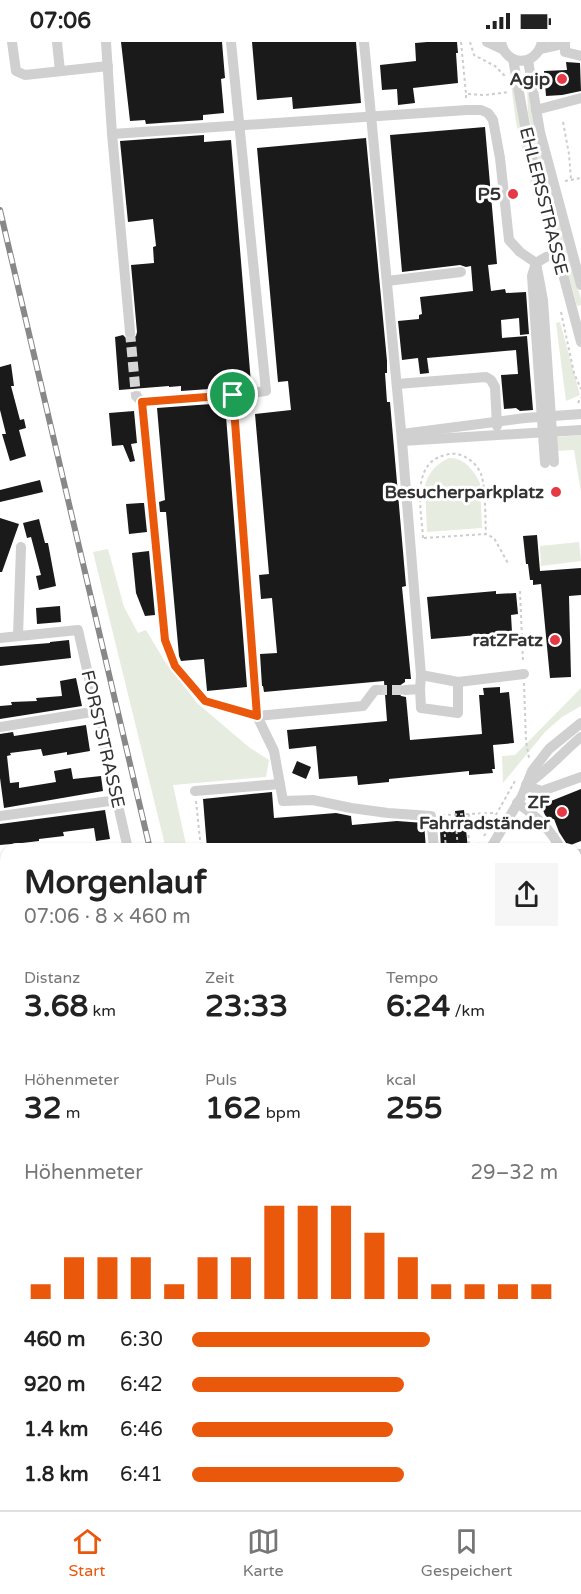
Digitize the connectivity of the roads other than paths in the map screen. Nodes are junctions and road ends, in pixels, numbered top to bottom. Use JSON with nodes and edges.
{"nodes":[{"id":1,"x":12,"y":42,"type":"edge"},
{"id":2,"x":57,"y":42,"type":"edge"},
{"id":3,"x":106,"y":42,"type":"edge"},
{"id":4,"x":231,"y":42,"type":"edge"},
{"id":5,"x":364,"y":42,"type":"edge"},
{"id":6,"x":487,"y":42,"type":"edge"},
{"id":7,"x":565,"y":42,"type":"edge"},
{"id":8,"x":501,"y":45,"type":"edge"},
{"id":9,"x":541,"y":45,"type":"edge"},
{"id":10,"x":581,"y":56,"type":"edge"},
{"id":11,"x":513,"y":59,"type":"junction"},
{"id":12,"x":528,"y":60,"type":"junction"},
{"id":13,"x":108,"y":66,"type":"junction"},
{"id":14,"x":60,"y":71,"type":"junction"},
{"id":15,"x":581,"y":98,"type":"edge"},
{"id":16,"x":536,"y":110,"type":"junction"},
{"id":17,"x":370,"y":116,"type":"junction"},
{"id":18,"x":238,"y":125,"type":"junction"},
{"id":19,"x":112,"y":134,"type":"junction"},
{"id":20,"x":557,"y":254,"type":"junction"},
{"id":21,"x":536,"y":263,"type":"junction"},
{"id":22,"x":462,"y":272,"type":"dead end"},
{"id":23,"x":387,"y":281,"type":"junction"},
{"id":24,"x":581,"y":285,"type":"edge"},
{"id":25,"x":130,"y":332,"type":"tunnel mouth"},
{"id":26,"x":581,"y":342,"type":"edge"},
{"id":27,"x":397,"y":384,"type":"junction"},
{"id":28,"x":233,"y":395,"type":"junction"},
{"id":29,"x":581,"y":414,"type":"edge"},
{"id":30,"x":547,"y":417,"type":"junction"},
{"id":31,"x":497,"y":421,"type":"junction"},
{"id":32,"x":581,"y":430,"type":"edge"},
{"id":33,"x":547,"y":432,"type":"junction"},
{"id":34,"x":497,"y":435,"type":"junction"},
{"id":35,"x":402,"y":437,"type":"junction"},
{"id":36,"x":550,"y":463,"type":"dead end"},
{"id":37,"x":21,"y":547,"type":"dead end"},
{"id":38,"x":18,"y":636,"type":"junction"},
{"id":39,"x":0,"y":638,"type":"edge"},
{"id":40,"x":524,"y":674,"type":"dead end"},
{"id":41,"x":421,"y":675,"type":"junction"},
{"id":42,"x":458,"y":682,"type":"junction"},
{"id":43,"x":420,"y":689,"type":"junction"},
{"id":44,"x":378,"y":690,"type":"tunnel mouth"},
{"id":45,"x":405,"y":690,"type":"tunnel mouth"},
{"id":46,"x":98,"y":711,"type":"junction"},
{"id":47,"x":257,"y":716,"type":"junction"},
{"id":48,"x":581,"y":723,"type":"edge"},
{"id":49,"x":0,"y":727,"type":"edge"},
{"id":50,"x":581,"y":737,"type":"edge"},
{"id":51,"x":581,"y":777,"type":"edge"},
{"id":52,"x":280,"y":783,"type":"junction"},
{"id":53,"x":526,"y":786,"type":"junction"},
{"id":54,"x":195,"y":791,"type":"road end"},
{"id":55,"x":117,"y":800,"type":"junction"},
{"id":56,"x":517,"y":803,"type":"junction"},
{"id":57,"x":0,"y":816,"type":"edge"},
{"id":58,"x":127,"y":843,"type":"edge"},
{"id":59,"x":433,"y":843,"type":"edge"},
{"id":60,"x":494,"y":843,"type":"edge"},
{"id":61,"x":557,"y":843,"type":"edge"}],
"edges":[{"from":1,"to":14,"type":"street"},
{"from":2,"to":14,"type":"street"},
{"from":3,"to":13,"type":"street"},
{"from":4,"to":18,"type":"street"},
{"from":5,"to":17,"type":"street"},
{"from":6,"to":8,"type":"street"},
{"from":7,"to":9,"type":"street"},
{"from":7,"to":10,"type":"street"},
{"from":8,"to":11,"type":"street"},
{"from":9,"to":12,"type":"street"},
{"from":11,"to":12,"type":"street"},
{"from":11,"to":20,"type":"street","name":"EHLERSSTRASSE"},
{"from":12,"to":16,"type":"street","name":"EHLERSSTRASSE"},
{"from":13,"to":14,"type":"street"},
{"from":13,"to":19,"type":"street"},
{"from":15,"to":16,"type":"street"},
{"from":16,"to":24,"type":"street","name":"EHLERSSTRASSE"},
{"from":17,"to":18,"type":"street"},
{"from":17,"to":21,"type":"street"},
{"from":17,"to":23,"type":"street"},
{"from":18,"to":19,"type":"street"},
{"from":18,"to":28,"type":"street"},
{"from":19,"to":25,"type":"street"},
{"from":20,"to":21,"type":"street"},
{"from":20,"to":26,"type":"street","name":"EHLERSSTRASSE"},
{"from":21,"to":30,"type":"street"},
{"from":22,"to":23,"type":"street"},
{"from":23,"to":27,"type":"street"},
{"from":27,"to":31,"type":"street"},
{"from":27,"to":35,"type":"street"},
{"from":28,"to":47,"type":"street"},
{"from":28,"to":47,"type":"street"},
{"from":29,"to":30,"type":"street"},
{"from":30,"to":31,"type":"street"},
{"from":30,"to":33,"type":"street"},
{"from":31,"to":34,"type":"street"},
{"from":31,"to":35,"type":"street"},
{"from":32,"to":33,"type":"street"},
{"from":33,"to":34,"type":"street"},
{"from":33,"to":36,"type":"street"},
{"from":34,"to":35,"type":"street"},
{"from":35,"to":41,"type":"street"},
{"from":37,"to":38,"type":"street"},
{"from":38,"to":39,"type":"street"},
{"from":38,"to":46,"type":"street","name":"FORSTSTRASSE"},
{"from":40,"to":42,"type":"street"},
{"from":41,"to":42,"type":"street"},
{"from":41,"to":43,"type":"street"},
{"from":42,"to":43,"type":"street"},
{"from":43,"to":45,"type":"street"},
{"from":44,"to":47,"type":"street"},
{"from":46,"to":49,"type":"street"},
{"from":46,"to":55,"type":"street","name":"FORSTSTRASSE"},
{"from":47,"to":52,"type":"street"},
{"from":48,"to":53,"type":"street"},
{"from":50,"to":53,"type":"street"},
{"from":51,"to":53,"type":"street"},
{"from":52,"to":54,"type":"street"},
{"from":52,"to":59,"type":"street"},
{"from":53,"to":56,"type":"street"},
{"from":55,"to":57,"type":"street"},
{"from":55,"to":58,"type":"street","name":"FORSTSTRASSE"},
{"from":56,"to":60,"type":"street"},
{"from":56,"to":61,"type":"street"}]}
